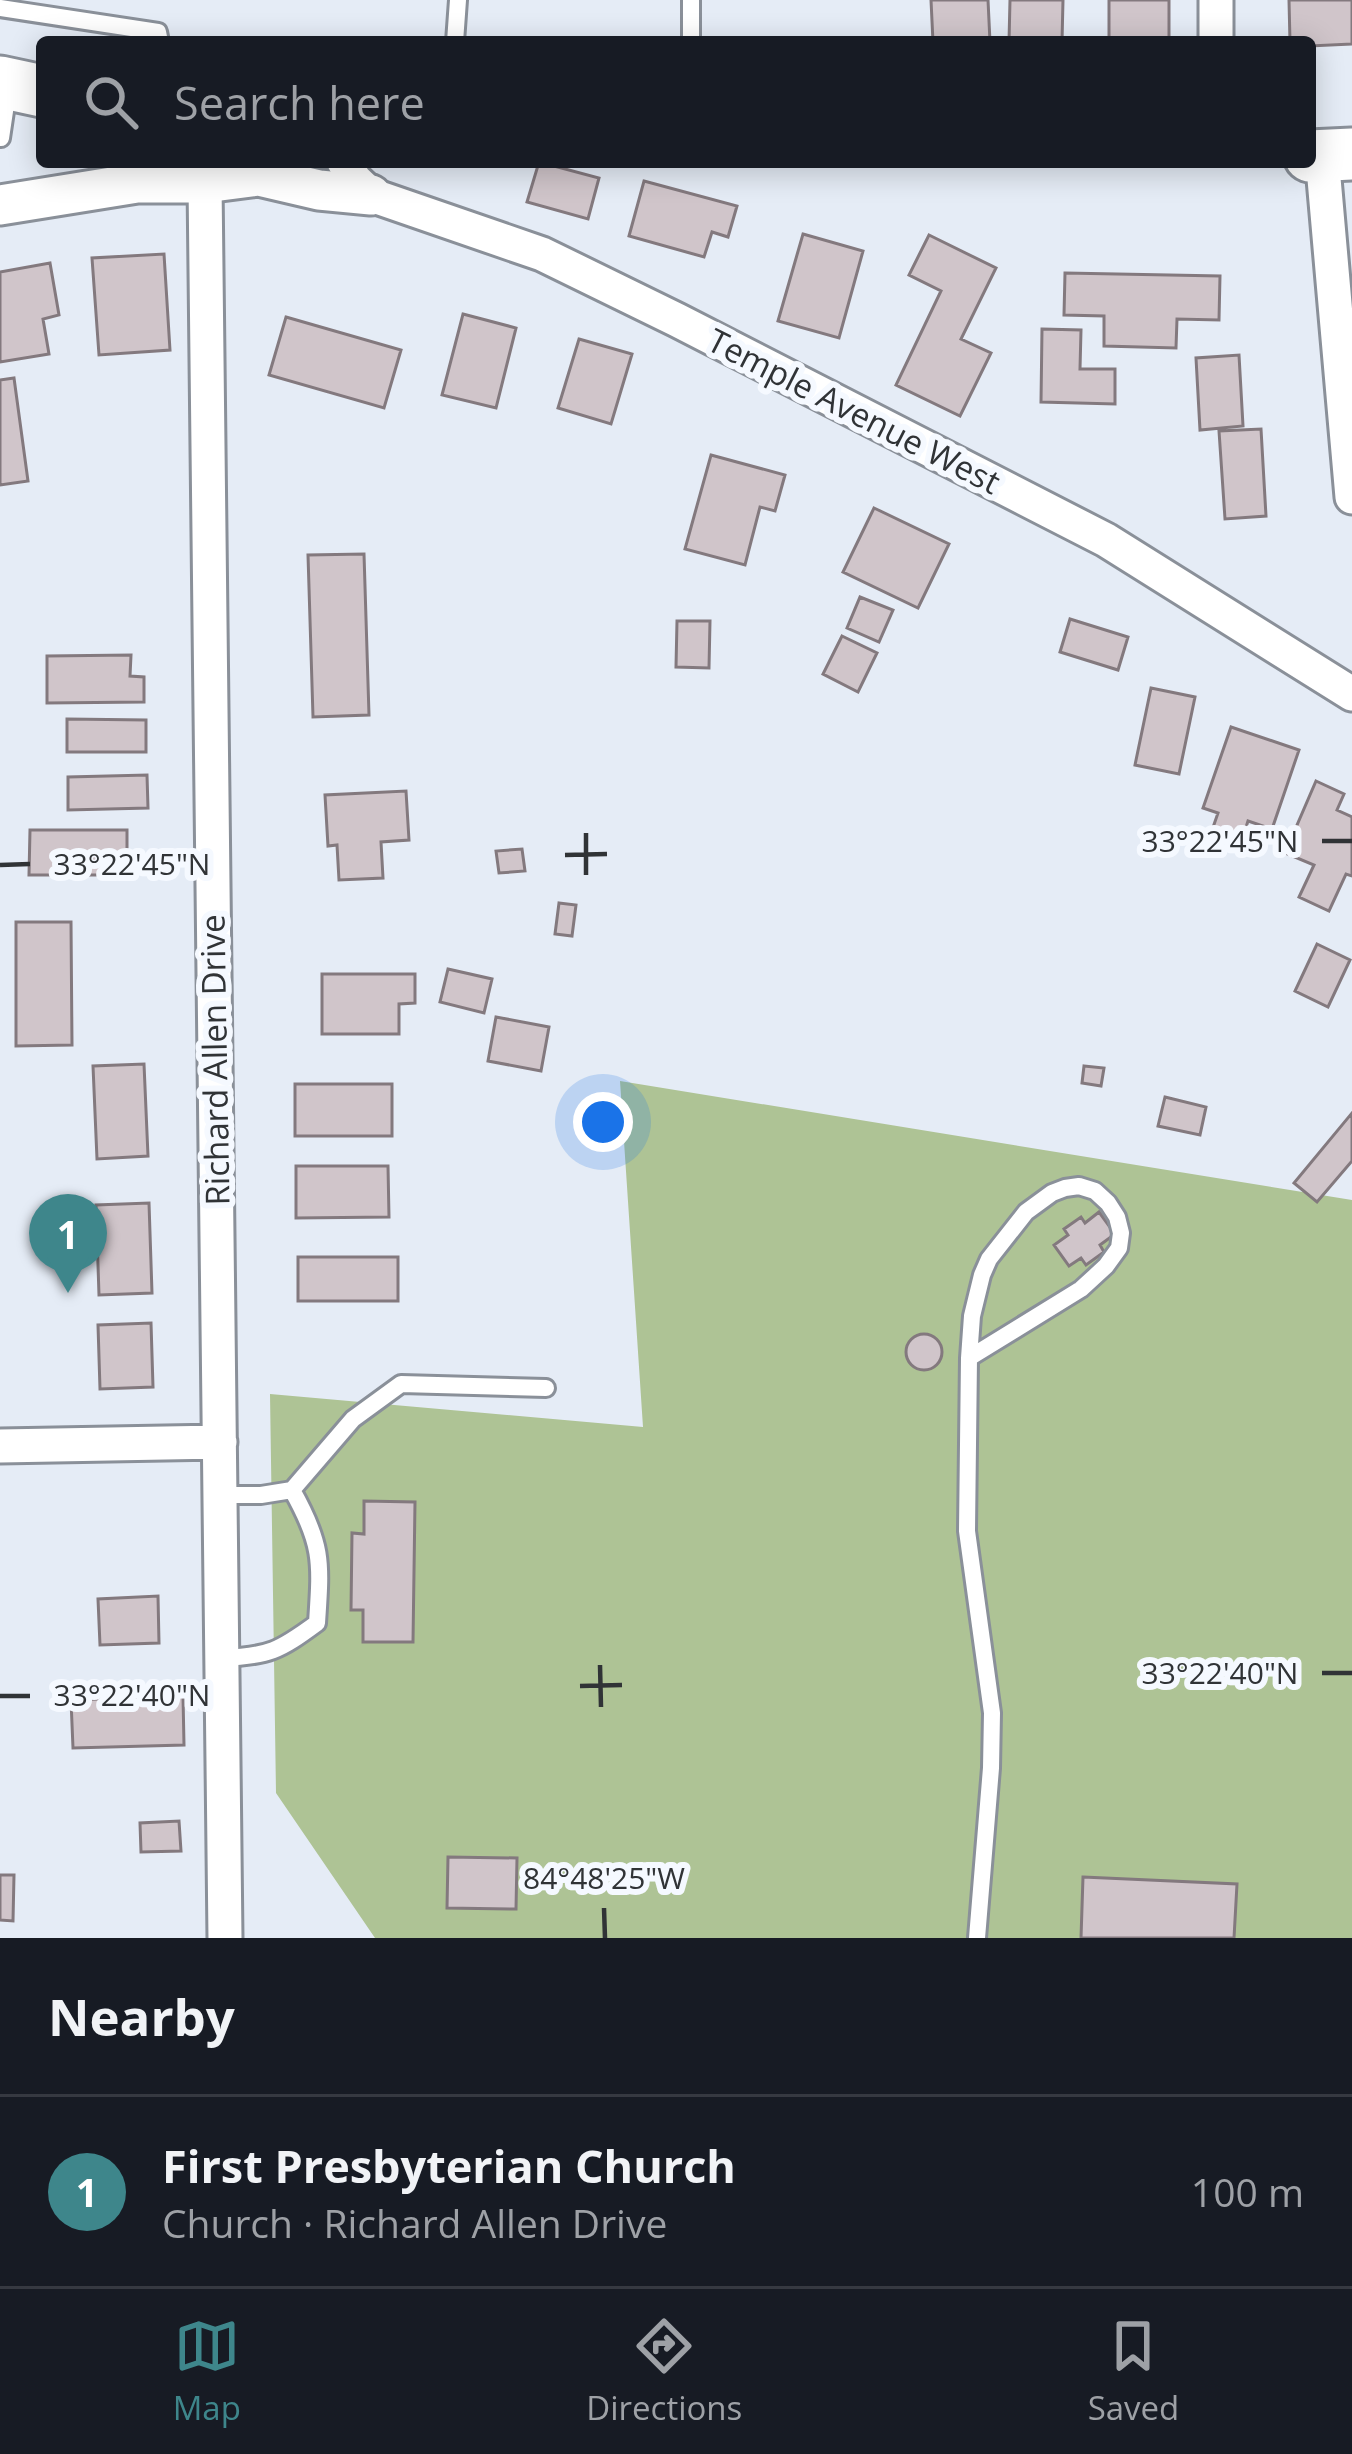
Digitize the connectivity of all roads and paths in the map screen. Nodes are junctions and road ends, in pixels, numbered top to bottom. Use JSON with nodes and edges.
{"nodes":[{"id":1,"x":458,"y":0,"type":"edge"},
{"id":2,"x":691,"y":0,"type":"edge"},
{"id":3,"x":1216,"y":0,"type":"edge"},
{"id":4,"x":0,"y":8,"type":"edge"},
{"id":5,"x":159,"y":36,"type":"edge"},
{"id":6,"x":455,"y":36,"type":"edge"},
{"id":7,"x":691,"y":36,"type":"edge"},
{"id":8,"x":1216,"y":36,"type":"edge"},
{"id":9,"x":17,"y":86,"type":"edge"},
{"id":10,"x":1,"y":138,"type":"edge"},
{"id":11,"x":1328,"y":155,"type":"edge"},
{"id":12,"x":348,"y":168,"type":"edge"},
{"id":13,"x":205,"y":183,"type":"junction"},
{"id":14,"x":371,"y":196,"type":"junction"},
{"id":15,"x":0,"y":205,"type":"edge"},
{"id":16,"x":1352,"y":497,"type":"edge"},
{"id":17,"x":1352,"y":694,"type":"edge"},
{"id":18,"x":969,"y":1358,"type":"junction"},
{"id":19,"x":546,"y":1388,"type":"dead end"},
{"id":20,"x":220,"y":1442,"type":"junction"},
{"id":21,"x":0,"y":1446,"type":"edge"},
{"id":22,"x":292,"y":1490,"type":"junction"},
{"id":23,"x":220,"y":1495,"type":"junction"},
{"id":24,"x":222,"y":1658,"type":"junction"},
{"id":25,"x":225,"y":1938,"type":"edge"},
{"id":26,"x":977,"y":1938,"type":"edge"}],
"edges":[{"from":1,"to":6,"type":"lane"},
{"from":2,"to":7,"type":"lane"},
{"from":3,"to":8,"type":"street"},
{"from":4,"to":5,"type":"lane"},
{"from":9,"to":10,"type":"lane"},
{"from":11,"to":16,"type":"street"},
{"from":12,"to":14,"type":"street"},
{"from":13,"to":14,"type":"street"},
{"from":13,"to":15,"type":"street"},
{"from":13,"to":20,"type":"street","name":"Richard Allen Drive"},
{"from":14,"to":17,"type":"street","name":"Temple Avenue West"},
{"from":18,"to":18,"type":"lane"},
{"from":18,"to":26,"type":"lane"},
{"from":19,"to":22,"type":"lane"},
{"from":20,"to":21,"type":"street"},
{"from":20,"to":23,"type":"street","name":"Richard Allen Drive"},
{"from":22,"to":23,"type":"lane"},
{"from":22,"to":24,"type":"lane"},
{"from":23,"to":24,"type":"street","name":"Richard Allen Drive"},
{"from":24,"to":25,"type":"street","name":"Richard Allen Drive"}]}
